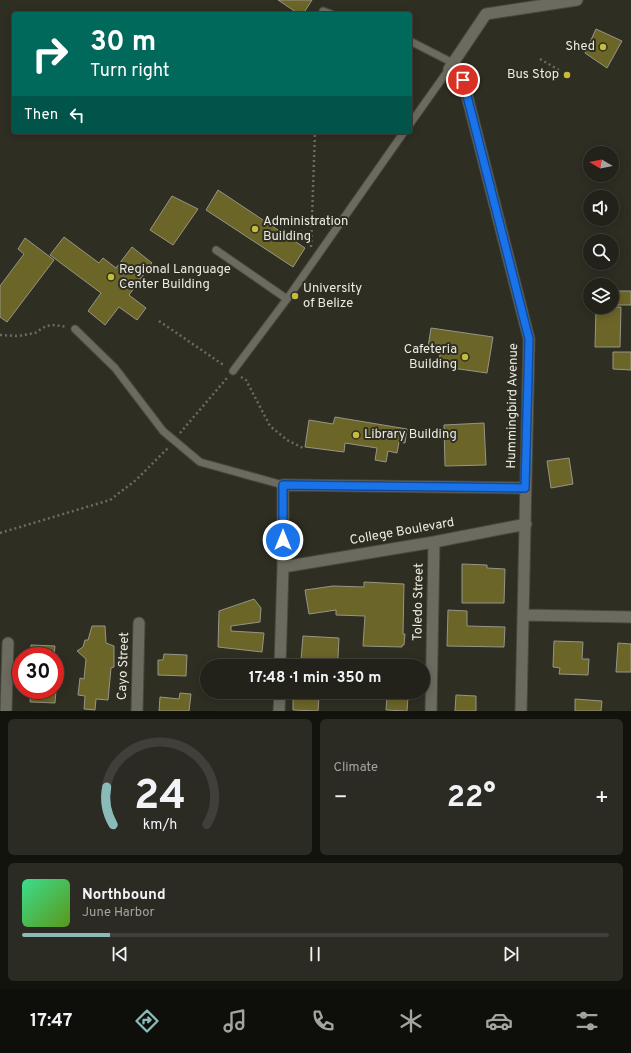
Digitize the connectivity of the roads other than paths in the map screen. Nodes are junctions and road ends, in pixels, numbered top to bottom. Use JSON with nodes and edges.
{"nodes":[{"id":1,"x":577,"y":0,"type":"edge"},
{"id":2,"x":324,"y":10,"type":"dead end"},
{"id":3,"x":328,"y":12,"type":"edge"},
{"id":4,"x":412,"y":42,"type":"edge"},
{"id":5,"x":451,"y":66,"type":"junction"},
{"id":6,"x":412,"y":121,"type":"edge"},
{"id":7,"x":403,"y":134,"type":"edge"},
{"id":8,"x":216,"y":250,"type":"dead end"},
{"id":9,"x":287,"y":299,"type":"junction"},
{"id":10,"x":75,"y":329,"type":"road end"},
{"id":11,"x":233,"y":371,"type":"road end"},
{"id":12,"x":283,"y":485,"type":"junction"},
{"id":13,"x":525,"y":488,"type":"junction"},
{"id":14,"x":526,"y":524,"type":"junction"},
{"id":15,"x":434,"y":542,"type":"junction"},
{"id":16,"x":283,"y":567,"type":"junction"},
{"id":17,"x":524,"y":615,"type":"junction"},
{"id":18,"x":631,"y":617,"type":"edge"},
{"id":19,"x":139,"y":623,"type":"dead end"},
{"id":20,"x":8,"y":643,"type":"dead end"},
{"id":21,"x":280,"y":659,"type":"edge"},
{"id":22,"x":280,"y":699,"type":"edge"},
{"id":23,"x":6,"y":711,"type":"edge"},
{"id":24,"x":137,"y":711,"type":"edge"},
{"id":25,"x":279,"y":711,"type":"edge"},
{"id":26,"x":431,"y":711,"type":"edge"},
{"id":27,"x":521,"y":711,"type":"edge"}],
"edges":[{"from":1,"to":5,"type":"street"},
{"from":2,"to":3,"type":"lane"},
{"from":4,"to":5,"type":"lane"},
{"from":5,"to":6,"type":"lane"},
{"from":5,"to":13,"type":"street","name":"Hummingbird Avenue"},
{"from":7,"to":9,"type":"lane"},
{"from":8,"to":9,"type":"lane"},
{"from":9,"to":11,"type":"lane"},
{"from":10,"to":12,"type":"lane"},
{"from":12,"to":13,"type":"street"},
{"from":12,"to":16,"type":"street"},
{"from":13,"to":14,"type":"street","name":"Hummingbird Avenue"},
{"from":14,"to":15,"type":"street","name":"College Boulevard"},
{"from":14,"to":17,"type":"street","name":"Hummingbird Avenue"},
{"from":15,"to":16,"type":"street","name":"College Boulevard"},
{"from":15,"to":26,"type":"street","name":"Toledo Street"},
{"from":16,"to":21,"type":"street"},
{"from":17,"to":18,"type":"street"},
{"from":17,"to":27,"type":"street","name":"Hummingbird Avenue"},
{"from":19,"to":24,"type":"street","name":"Cayo Street"},
{"from":20,"to":23,"type":"street"},
{"from":22,"to":25,"type":"street"}]}
